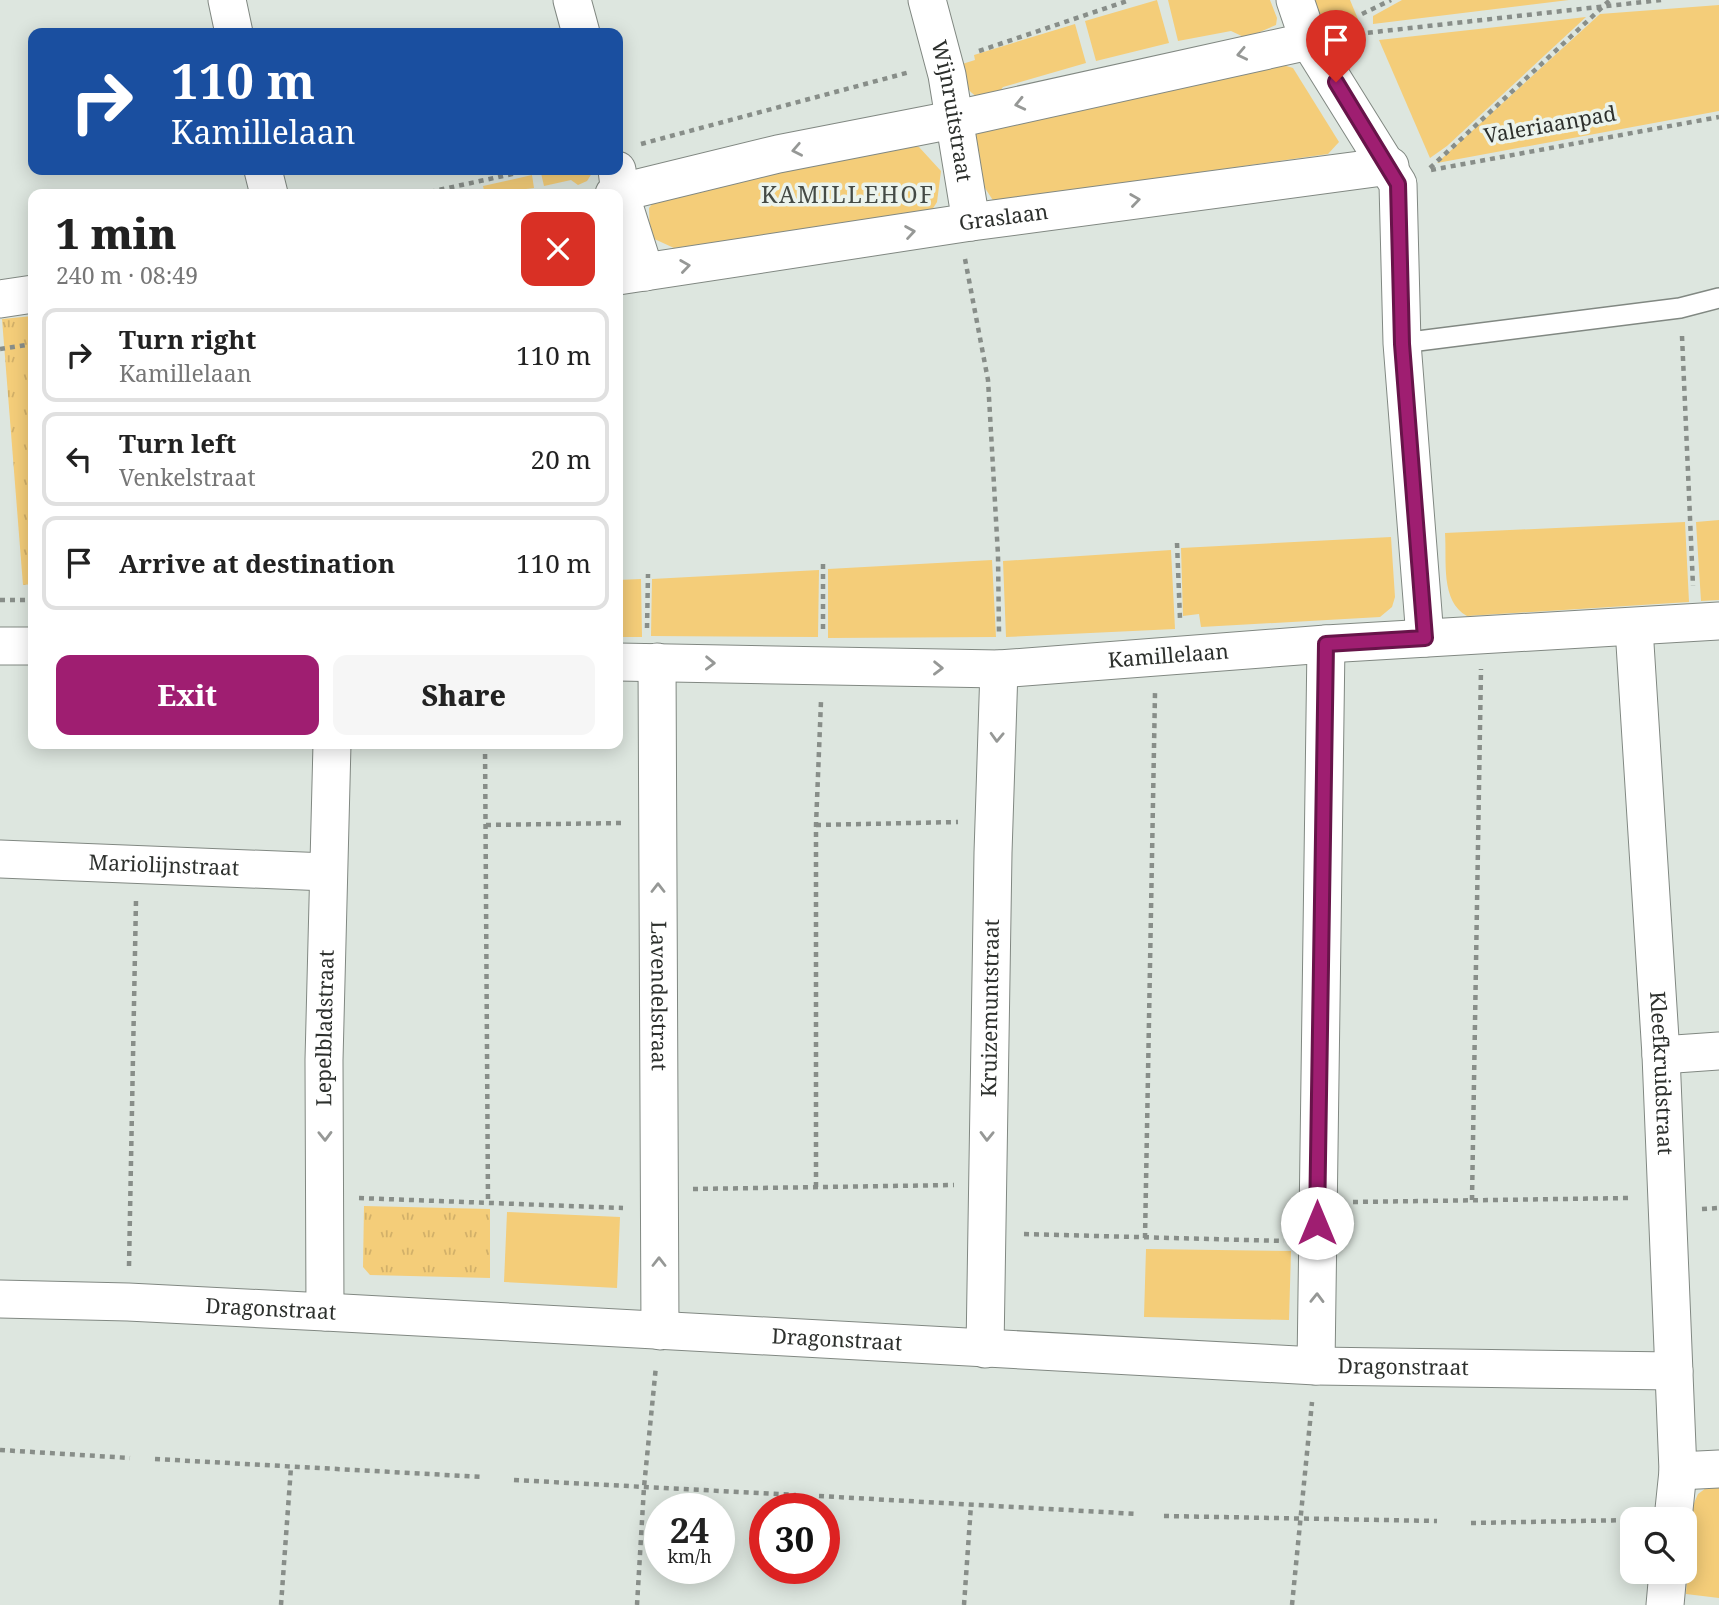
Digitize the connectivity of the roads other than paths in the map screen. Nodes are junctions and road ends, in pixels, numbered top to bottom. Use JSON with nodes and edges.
{"nodes":[{"id":1,"x":227,"y":0,"type":"edge"},
{"id":2,"x":572,"y":0,"type":"edge"},
{"id":3,"x":927,"y":0,"type":"edge"},
{"id":4,"x":1295,"y":0,"type":"edge"},
{"id":5,"x":233,"y":28,"type":"edge"},
{"id":6,"x":580,"y":28,"type":"edge"},
{"id":7,"x":1309,"y":41,"type":"junction"},
{"id":8,"x":952,"y":120,"type":"junction"},
{"id":9,"x":1390,"y":166,"type":"junction"},
{"id":10,"x":620,"y":176,"type":"edge"},
{"id":11,"x":623,"y":203,"type":"edge"},
{"id":12,"x":965,"y":224,"type":"junction"},
{"id":13,"x":631,"y":274,"type":"edge"},
{"id":14,"x":28,"y":295,"type":"edge"},
{"id":15,"x":1719,"y":298,"type":"edge"},
{"id":16,"x":0,"y":299,"type":"edge"},
{"id":17,"x":1719,"y":305,"type":"edge"},
{"id":18,"x":1682,"y":308,"type":"junction"},
{"id":19,"x":1402,"y":344,"type":"junction"},
{"id":20,"x":1707,"y":621,"type":"edge"},
{"id":21,"x":1634,"y":628,"type":"junction"},
{"id":22,"x":1425,"y":638,"type":"junction"},
{"id":23,"x":1326,"y":644,"type":"junction"},
{"id":24,"x":0,"y":646,"type":"edge"},
{"id":25,"x":28,"y":646,"type":"edge"},
{"id":26,"x":623,"y":662,"type":"edge"},
{"id":27,"x":657,"y":662,"type":"junction"},
{"id":28,"x":999,"y":669,"type":"junction"},
{"id":29,"x":332,"y":749,"type":"edge"},
{"id":30,"x":0,"y":859,"type":"edge"},
{"id":31,"x":327,"y":872,"type":"junction"},
{"id":32,"x":1719,"y":1051,"type":"edge"},
{"id":33,"x":1661,"y":1055,"type":"junction"},
{"id":34,"x":0,"y":1299,"type":"edge"},
{"id":35,"x":325,"y":1312,"type":"junction"},
{"id":36,"x":660,"y":1331,"type":"junction"},
{"id":37,"x":985,"y":1349,"type":"junction"},
{"id":38,"x":1316,"y":1366,"type":"junction"},
{"id":39,"x":1674,"y":1371,"type":"junction"},
{"id":40,"x":1719,"y":1469,"type":"edge"},
{"id":41,"x":1678,"y":1471,"type":"junction"},
{"id":42,"x":1674,"y":1507,"type":"edge"},
{"id":43,"x":1667,"y":1584,"type":"edge"},
{"id":44,"x":1665,"y":1605,"type":"edge"}],
"edges":[{"from":1,"to":5,"type":"street"},
{"from":2,"to":6,"type":"street"},
{"from":3,"to":8,"type":"street","name":"Wijnruitstraat"},
{"from":4,"to":7,"type":"street"},
{"from":7,"to":8,"type":"street","one_way":true},
{"from":7,"to":9,"type":"street"},
{"from":8,"to":10,"type":"street","one_way":true},
{"from":8,"to":12,"type":"street","name":"Wijnruitstraat"},
{"from":12,"to":9,"type":"street","name":"Graslaan","one_way":true},
{"from":9,"to":19,"type":"street"},
{"from":11,"to":13,"type":"street"},
{"from":13,"to":12,"type":"street","name":"Graslaan","one_way":true},
{"from":14,"to":16,"type":"street"},
{"from":15,"to":18,"type":"lane"},
{"from":17,"to":18,"type":"lane"},
{"from":18,"to":19,"type":"lane"},
{"from":19,"to":22,"type":"street"},
{"from":20,"to":21,"type":"street","name":"Kamillelaan"},
{"from":21,"to":22,"type":"street","name":"Kamillelaan"},
{"from":21,"to":33,"type":"street","name":"Kleefkruidstraat"},
{"from":22,"to":23,"type":"street","name":"Kamillelaan"},
{"from":23,"to":28,"type":"street","name":"Kamillelaan"},
{"from":38,"to":23,"type":"street","one_way":true},
{"from":24,"to":25,"type":"street"},
{"from":26,"to":27,"type":"street","name":"Kamillelaan"},
{"from":27,"to":28,"type":"street","name":"Kamillelaan","one_way":true},
{"from":36,"to":27,"type":"street","name":"Lavendelstraat","one_way":true},
{"from":28,"to":37,"type":"street","name":"Kruizemuntstraat","one_way":true},
{"from":29,"to":31,"type":"street","name":"Lepelbladstraat"},
{"from":30,"to":31,"type":"street","name":"Mariolijnstraat"},
{"from":31,"to":35,"type":"street","name":"Lepelbladstraat","one_way":true},
{"from":32,"to":33,"type":"street"},
{"from":33,"to":39,"type":"street","name":"Kleefkruidstraat"},
{"from":34,"to":35,"type":"street","name":"Dragonstraat"},
{"from":35,"to":36,"type":"street","name":"Dragonstraat"},
{"from":36,"to":37,"type":"street","name":"Dragonstraat"},
{"from":37,"to":38,"type":"street","name":"Dragonstraat"},
{"from":38,"to":39,"type":"street","name":"Dragonstraat"},
{"from":39,"to":41,"type":"street","name":"Kleefkruidstraat"},
{"from":40,"to":41,"type":"street"},
{"from":41,"to":42,"type":"street","name":"Kleefkruidstraat"},
{"from":43,"to":44,"type":"street"}]}
